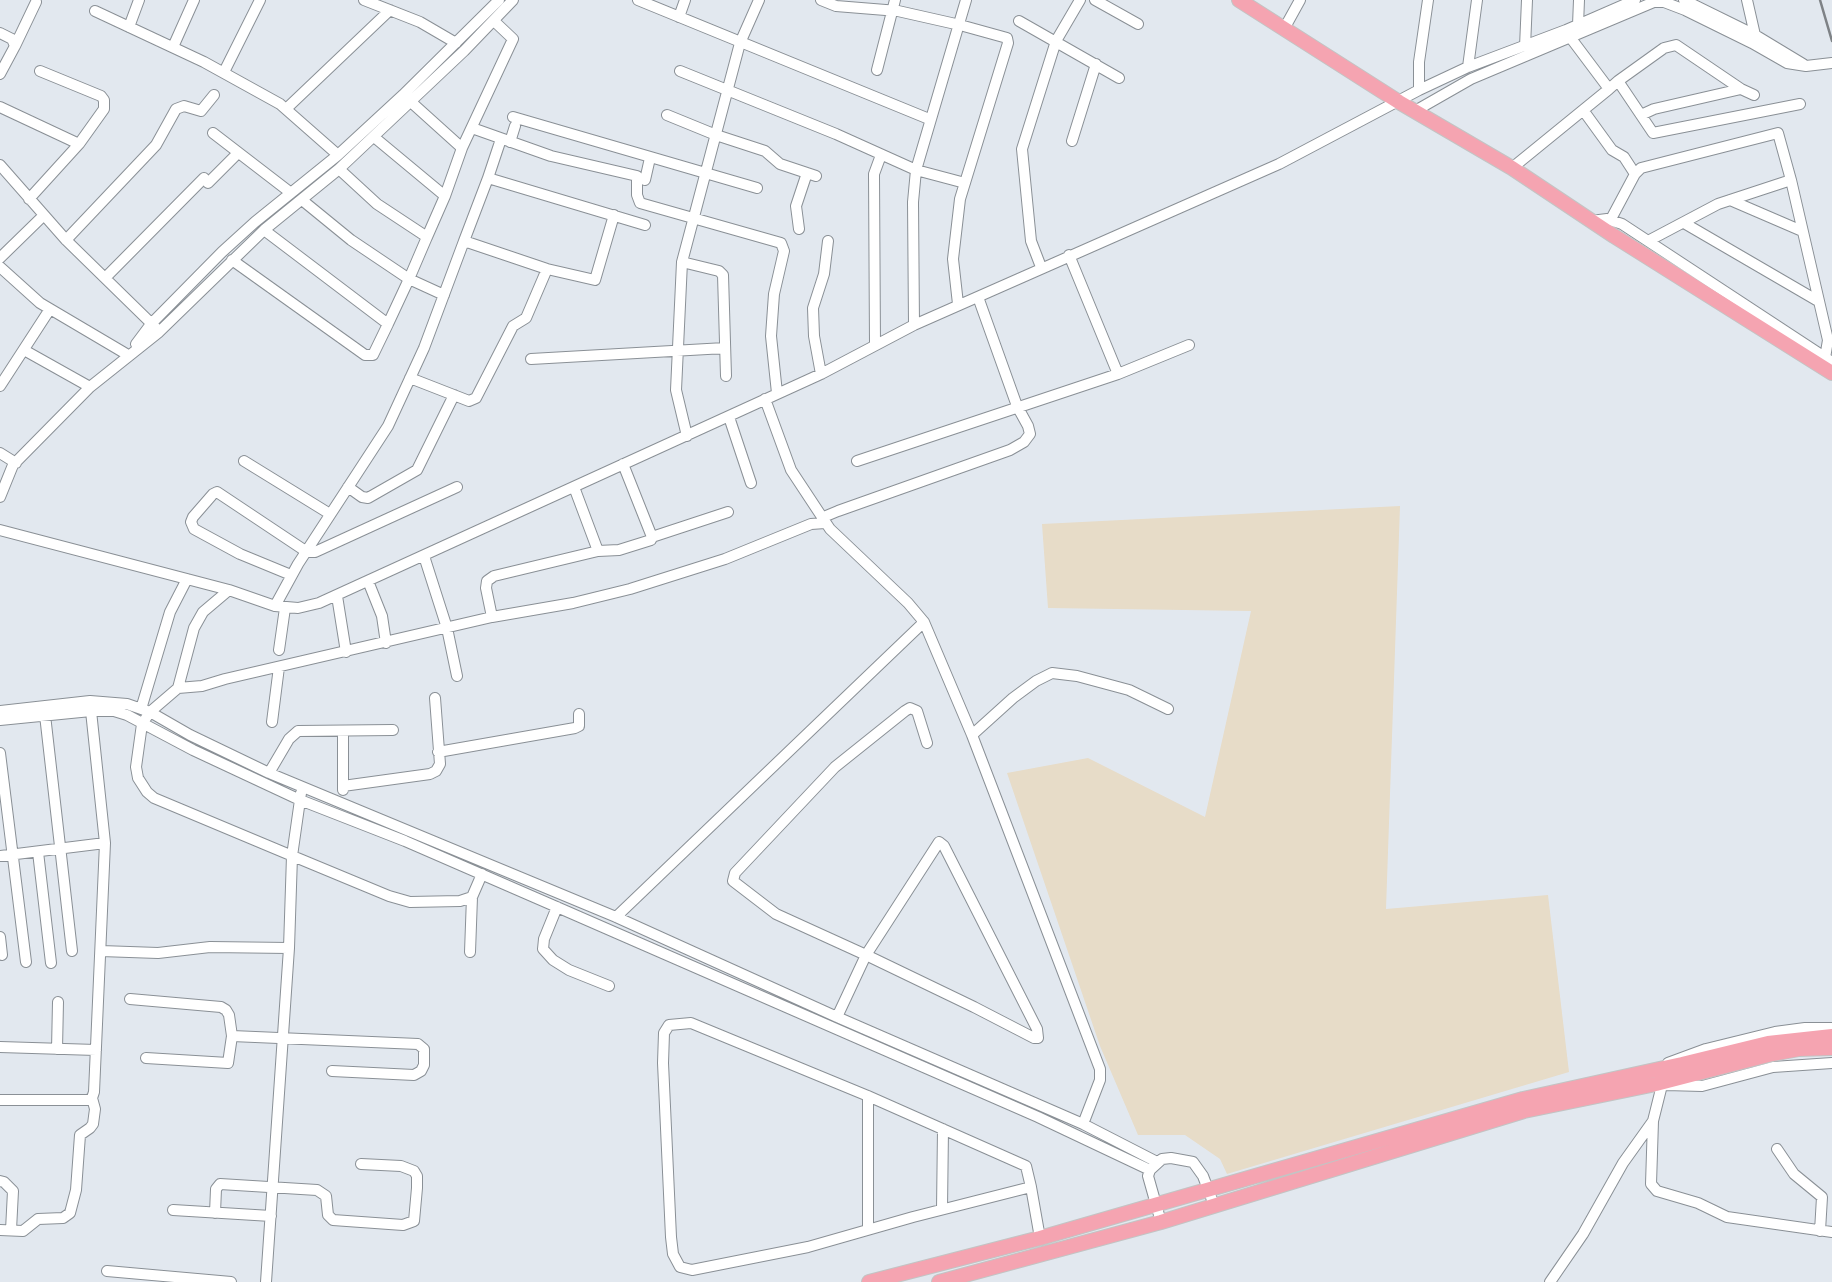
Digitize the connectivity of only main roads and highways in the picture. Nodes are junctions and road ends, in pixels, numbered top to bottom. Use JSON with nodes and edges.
{"nodes":[{"id":1,"x":1239,"y":0,"type":"edge"},
{"id":2,"x":1832,"y":373,"type":"edge"},
{"id":3,"x":1832,"y":1036,"type":"edge"},
{"id":4,"x":1832,"y":1048,"type":"edge"},
{"id":5,"x":1683,"y":1071,"type":"junction"},
{"id":6,"x":1658,"y":1079,"type":"junction"},
{"id":7,"x":869,"y":1282,"type":"edge"},
{"id":8,"x":939,"y":1282,"type":"edge"}],
"edges":[{"from":1,"to":2,"type":"main road"},
{"from":3,"to":5,"type":"main road"},
{"from":4,"to":5,"type":"main road"},
{"from":5,"to":6,"type":"main road"},
{"from":6,"to":7,"type":"main road"},
{"from":6,"to":8,"type":"main road"}]}
